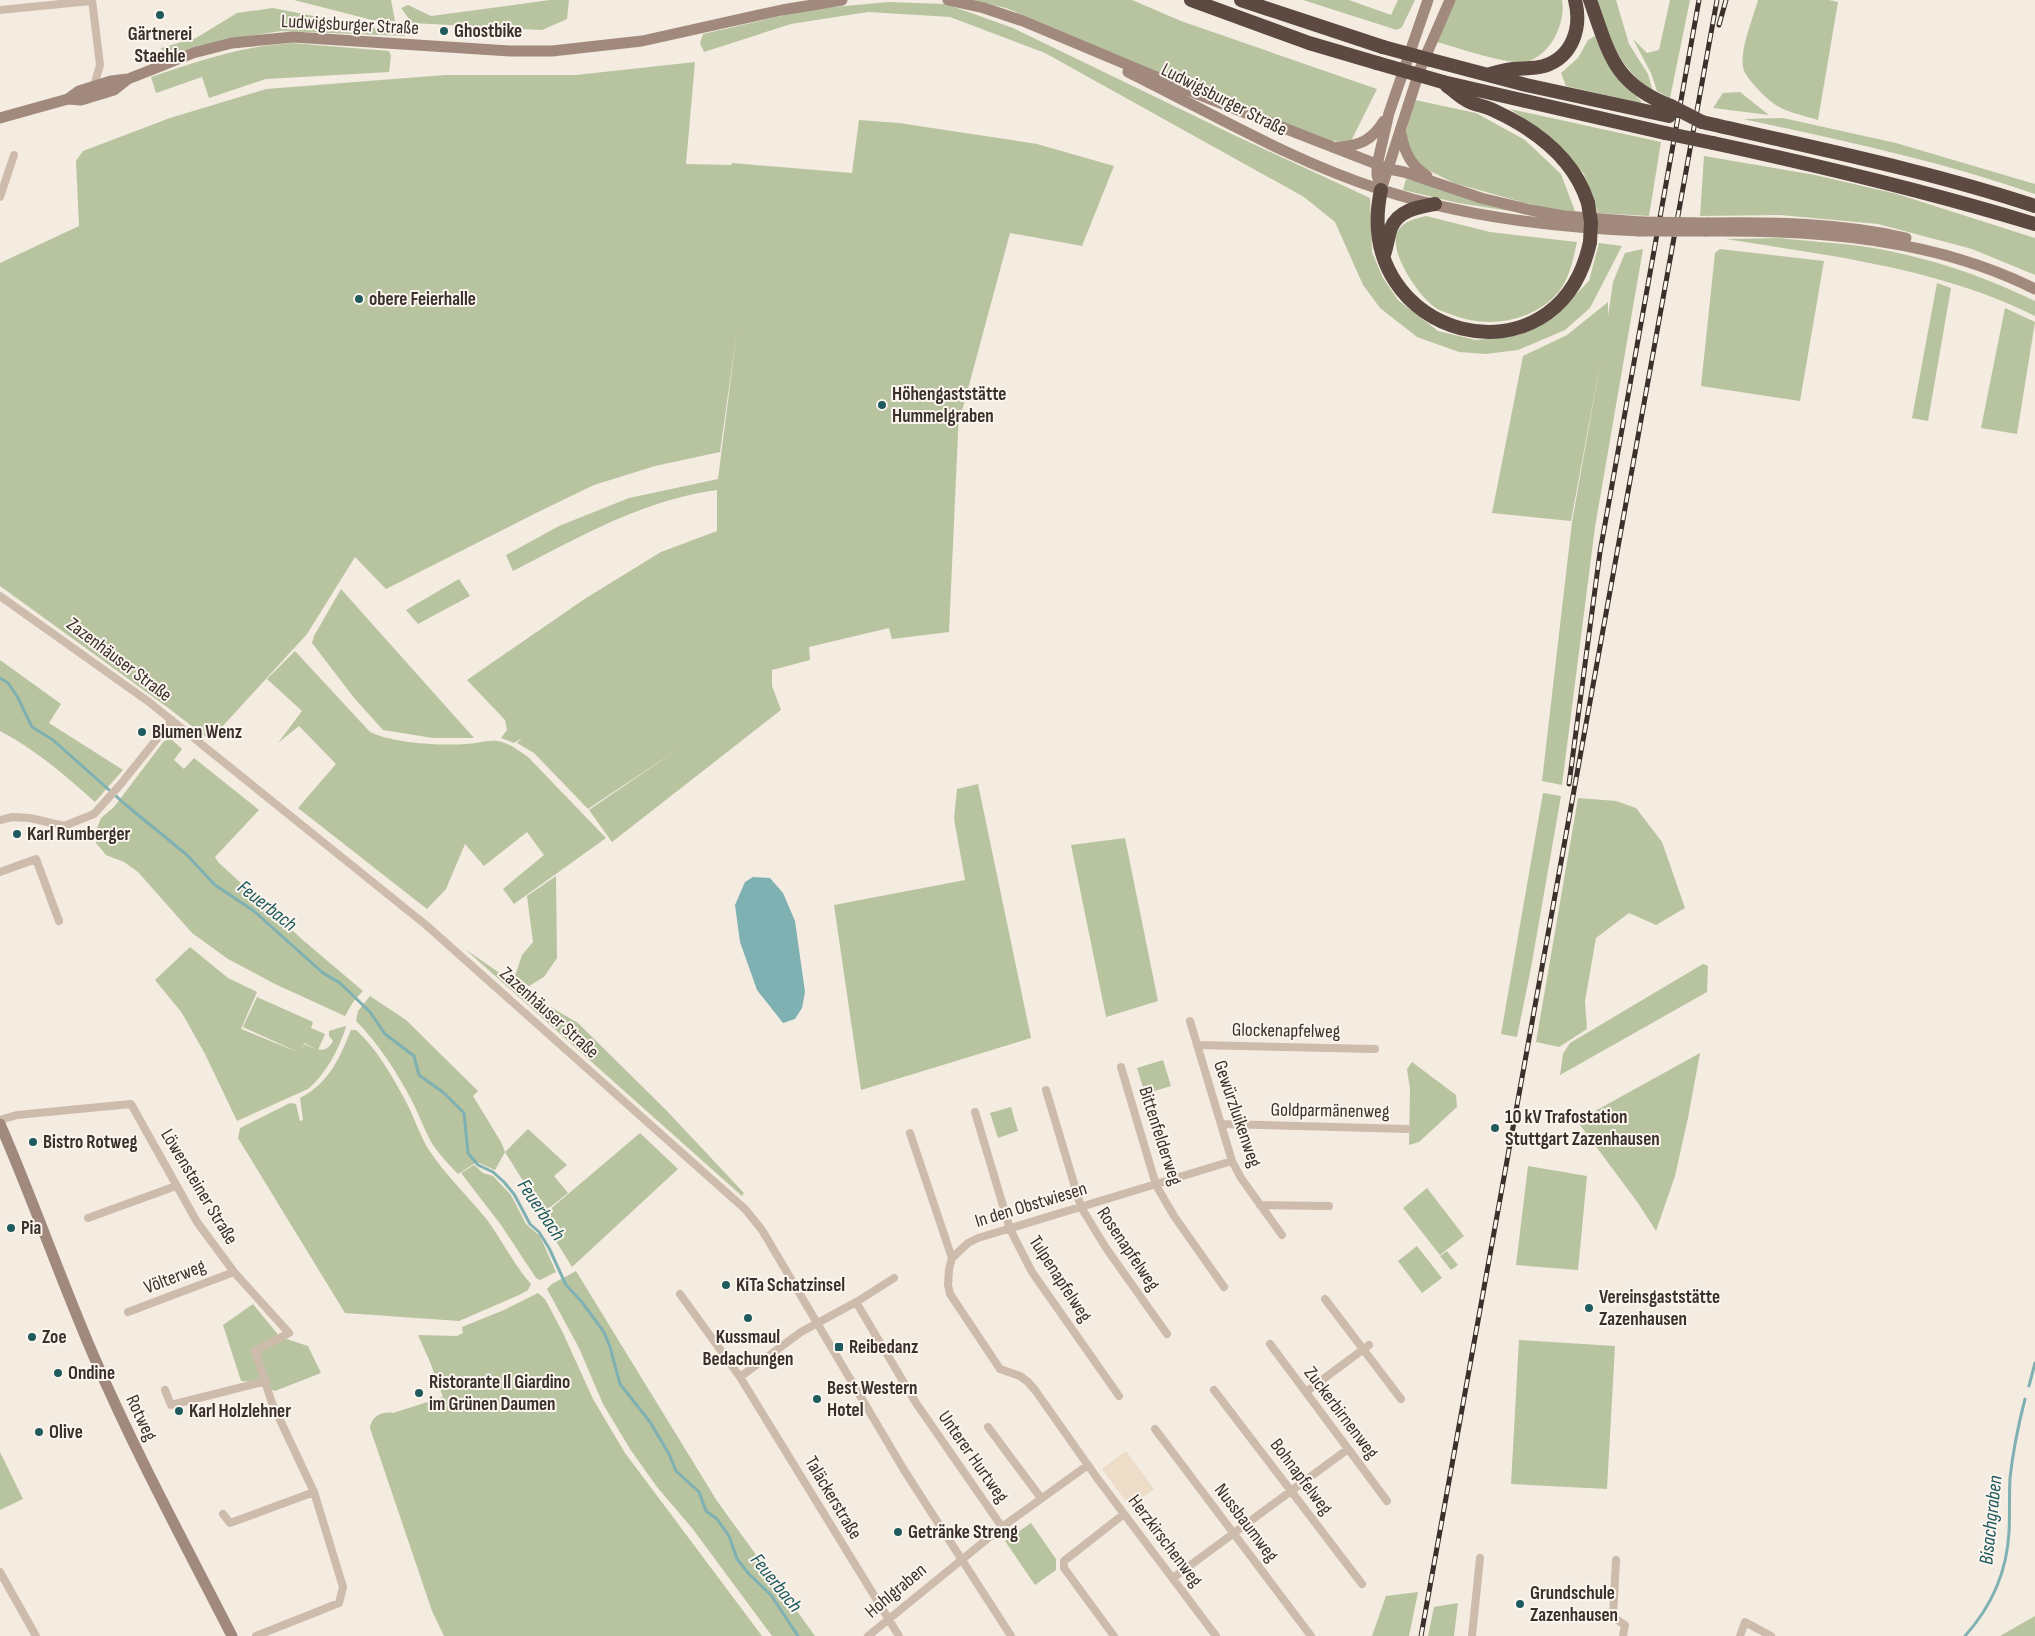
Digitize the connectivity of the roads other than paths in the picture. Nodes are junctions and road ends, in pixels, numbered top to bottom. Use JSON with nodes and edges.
{"nodes":[{"id":1,"x":92,"y":0,"type":"edge"},
{"id":2,"x":842,"y":0,"type":"edge"},
{"id":3,"x":948,"y":0,"type":"edge"},
{"id":4,"x":1191,"y":0,"type":"edge"},
{"id":5,"x":1241,"y":0,"type":"edge"},
{"id":6,"x":1428,"y":0,"type":"edge"},
{"id":7,"x":1450,"y":0,"type":"edge"},
{"id":8,"x":1575,"y":0,"type":"edge"},
{"id":9,"x":1590,"y":0,"type":"edge"},
{"id":10,"x":0,"y":10,"type":"edge"},
{"id":11,"x":1053,"y":34,"type":"junction"},
{"id":12,"x":1486,"y":75,"type":"junction"},
{"id":13,"x":128,"y":79,"type":"junction"},
{"id":14,"x":1443,"y":82,"type":"junction"},
{"id":15,"x":94,"y":86,"type":"junction"},
{"id":16,"x":68,"y":99,"type":"junction"},
{"id":17,"x":1670,"y":111,"type":"junction"},
{"id":18,"x":1389,"y":113,"type":"junction"},
{"id":19,"x":0,"y":118,"type":"edge"},
{"id":20,"x":1401,"y":132,"type":"junction"},
{"id":21,"x":1332,"y":147,"type":"junction"},
{"id":22,"x":14,"y":155,"type":"dead end"},
{"id":23,"x":1377,"y":164,"type":"junction"},
{"id":24,"x":1389,"y":169,"type":"junction"},
{"id":25,"x":1436,"y":184,"type":"junction"},
{"id":26,"x":1382,"y":190,"type":"junction"},
{"id":27,"x":0,"y":197,"type":"edge"},
{"id":28,"x":1435,"y":204,"type":"junction"},
{"id":29,"x":2035,"y":206,"type":"edge"},
{"id":30,"x":2035,"y":224,"type":"edge"},
{"id":31,"x":1641,"y":227,"type":"junction"},
{"id":32,"x":1707,"y":227,"type":"junction"},
{"id":33,"x":1383,"y":256,"type":"junction"},
{"id":34,"x":2035,"y":282,"type":"edge"},
{"id":35,"x":2035,"y":289,"type":"edge"},
{"id":36,"x":0,"y":596,"type":"edge"},
{"id":37,"x":172,"y":720,"type":"junction"},
{"id":38,"x":0,"y":820,"type":"edge"},
{"id":39,"x":0,"y":872,"type":"edge"},
{"id":40,"x":59,"y":921,"type":"dead end"},
{"id":41,"x":1190,"y":1021,"type":"dead end"},
{"id":42,"x":1197,"y":1045,"type":"junction"},
{"id":43,"x":1375,"y":1049,"type":"dead end"},
{"id":44,"x":1121,"y":1067,"type":"dead end"},
{"id":45,"x":1046,"y":1090,"type":"dead end"},
{"id":46,"x":975,"y":1112,"type":"dead end"},
{"id":47,"x":0,"y":1120,"type":"edge"},
{"id":48,"x":0,"y":1124,"type":"edge"},
{"id":49,"x":1221,"y":1124,"type":"junction"},
{"id":50,"x":1407,"y":1129,"type":"dead end"},
{"id":51,"x":910,"y":1133,"type":"dead end"},
{"id":52,"x":10,"y":1147,"type":"junction"},
{"id":53,"x":0,"y":1154,"type":"edge"},
{"id":54,"x":1232,"y":1161,"type":"junction"},
{"id":55,"x":1156,"y":1185,"type":"junction"},
{"id":56,"x":176,"y":1186,"type":"junction"},
{"id":57,"x":1260,"y":1205,"type":"junction"},
{"id":58,"x":1329,"y":1206,"type":"dead end"},
{"id":59,"x":1081,"y":1207,"type":"junction"},
{"id":60,"x":88,"y":1218,"type":"dead end"},
{"id":61,"x":1010,"y":1229,"type":"junction"},
{"id":62,"x":1282,"y":1235,"type":"dead end"},
{"id":63,"x":952,"y":1258,"type":"junction"},
{"id":64,"x":234,"y":1272,"type":"junction"},
{"id":65,"x":894,"y":1278,"type":"dead end"},
{"id":66,"x":1224,"y":1287,"type":"dead end"},
{"id":67,"x":680,"y":1294,"type":"dead end"},
{"id":68,"x":1325,"y":1299,"type":"dead end"},
{"id":69,"x":856,"y":1302,"type":"junction"},
{"id":70,"x":128,"y":1312,"type":"dead end"},
{"id":71,"x":817,"y":1323,"type":"junction"},
{"id":72,"x":1167,"y":1334,"type":"dead end"},
{"id":73,"x":1270,"y":1344,"type":"dead end"},
{"id":74,"x":1366,"y":1347,"type":"junction"},
{"id":75,"x":740,"y":1377,"type":"junction"},
{"id":76,"x":266,"y":1381,"type":"junction"},
{"id":77,"x":165,"y":1390,"type":"dead end"},
{"id":78,"x":1214,"y":1390,"type":"dead end"},
{"id":79,"x":1306,"y":1392,"type":"junction"},
{"id":80,"x":1119,"y":1396,"type":"dead end"},
{"id":81,"x":1401,"y":1399,"type":"dead end"},
{"id":82,"x":988,"y":1427,"type":"dead end"},
{"id":83,"x":1155,"y":1429,"type":"dead end"},
{"id":84,"x":1348,"y":1449,"type":"junction"},
{"id":85,"x":1088,"y":1465,"type":"junction"},
{"id":86,"x":1292,"y":1491,"type":"junction"},
{"id":87,"x":314,"y":1492,"type":"junction"},
{"id":88,"x":1041,"y":1498,"type":"junction"},
{"id":89,"x":1387,"y":1501,"type":"dead end"},
{"id":90,"x":223,"y":1514,"type":"dead end"},
{"id":91,"x":1124,"y":1514,"type":"junction"},
{"id":92,"x":1002,"y":1527,"type":"junction"},
{"id":93,"x":1234,"y":1533,"type":"junction"},
{"id":94,"x":1480,"y":1558,"type":"dead end"},
{"id":95,"x":961,"y":1560,"type":"junction"},
{"id":96,"x":1616,"y":1560,"type":"dead end"},
{"id":97,"x":0,"y":1572,"type":"edge"},
{"id":98,"x":1173,"y":1578,"type":"junction"},
{"id":99,"x":1362,"y":1584,"type":"dead end"},
{"id":100,"x":888,"y":1618,"type":"junction"},
{"id":101,"x":33,"y":1635,"type":"edge"},
{"id":102,"x":232,"y":1636,"type":"edge"},
{"id":103,"x":256,"y":1636,"type":"edge"},
{"id":104,"x":868,"y":1636,"type":"edge"},
{"id":105,"x":899,"y":1636,"type":"edge"},
{"id":106,"x":1011,"y":1636,"type":"edge"},
{"id":107,"x":1114,"y":1636,"type":"edge"},
{"id":108,"x":1216,"y":1636,"type":"edge"},
{"id":109,"x":1311,"y":1636,"type":"edge"},
{"id":110,"x":1472,"y":1636,"type":"edge"},
{"id":111,"x":1623,"y":1636,"type":"edge"},
{"id":112,"x":1740,"y":1636,"type":"edge"},
{"id":113,"x":1772,"y":1636,"type":"edge"}],
"edges":[{"from":1,"to":10,"type":"street"},
{"from":1,"to":15,"type":"street"},
{"from":2,"to":13,"type":"main road","name":"Ludwigsburger Straße"},
{"from":3,"to":11,"type":"main road","name":"Ludwigsburger Straße"},
{"from":4,"to":14,"type":"highway","bridge":true},
{"from":5,"to":12,"type":"highway","bridge":true},
{"from":6,"to":18,"type":"main road"},
{"from":7,"to":20,"type":"main road"},
{"from":8,"to":12,"type":"highway"},
{"from":9,"to":17,"type":"highway"},
{"from":11,"to":21,"type":"main road","name":"Ludwigsburger Straße"},
{"from":11,"to":26,"type":"main road","name":"Ludwigsburger Straße"},
{"from":12,"to":17,"type":"highway"},
{"from":13,"to":15,"type":"main road","name":"Ludwigsburger Straße"},
{"from":13,"to":16,"type":"main road","name":"Ludwigsburger Straße"},
{"from":14,"to":30,"type":"highway","bridge":true},
{"from":14,"to":33,"type":"highway","bridge":true},
{"from":15,"to":16,"type":"main road","name":"Ludwigsburger Straße"},
{"from":16,"to":19,"type":"main road","name":"Ludwigsburger Straße"},
{"from":17,"to":29,"type":"highway","bridge":true},
{"from":18,"to":21,"type":"main road"},
{"from":18,"to":23,"type":"main road"},
{"from":20,"to":24,"type":"main road"},
{"from":20,"to":25,"type":"main road"},
{"from":21,"to":23,"type":"main road","name":"Ludwigsburger Straße"},
{"from":22,"to":27,"type":"street"},
{"from":23,"to":24,"type":"main road","name":"Ludwigsburger Straße"},
{"from":23,"to":26,"type":"main road"},
{"from":24,"to":25,"type":"main road","name":"Ludwigsburger Straße"},
{"from":24,"to":26,"type":"main road"},
{"from":25,"to":31,"type":"main road","name":"Ludwigsburger Straße"},
{"from":26,"to":28,"type":"main road","name":"Ludwigsburger Straße"},
{"from":26,"to":33,"type":"highway"},
{"from":28,"to":31,"type":"main road","name":"Ludwigsburger Straße"},
{"from":28,"to":33,"type":"highway"},
{"from":31,"to":32,"type":"main road","bridge":true},
{"from":32,"to":34,"type":"main road"},
{"from":32,"to":35,"type":"main road"},
{"from":36,"to":37,"type":"street","name":"Zazenhäuser Straße"},
{"from":37,"to":38,"type":"street"},
{"from":37,"to":71,"type":"street","name":"Zazenhäuser Straße"},
{"from":39,"to":40,"type":"street"},
{"from":41,"to":42,"type":"street","name":"Gewürzluikenweg"},
{"from":42,"to":43,"type":"street","name":"Glockenapfelweg"},
{"from":42,"to":49,"type":"street","name":"Gewürzluikenweg"},
{"from":44,"to":55,"type":"street","name":"Bittenfelderweg"},
{"from":45,"to":59,"type":"street","name":"Rosenapfelweg"},
{"from":46,"to":61,"type":"street","name":"Tulpenapfelweg"},
{"from":47,"to":56,"type":"street","name":"Löwensteiner Straße"},
{"from":48,"to":52,"type":"main road","name":"Rotweg"},
{"from":49,"to":50,"type":"street","name":"Goldparmänenweg"},
{"from":49,"to":54,"type":"street","name":"Gewürzluikenweg"},
{"from":51,"to":63,"type":"street"},
{"from":52,"to":53,"type":"main road"},
{"from":52,"to":102,"type":"main road","name":"Rotweg"},
{"from":54,"to":55,"type":"street","name":"In den Obstwiesen"},
{"from":54,"to":57,"type":"street","name":"Gewürzluikenweg"},
{"from":55,"to":59,"type":"street","name":"In den Obstwiesen"},
{"from":55,"to":66,"type":"street","name":"Bittenfelderweg"},
{"from":56,"to":60,"type":"street"},
{"from":56,"to":64,"type":"street","name":"Löwensteiner Straße"},
{"from":57,"to":58,"type":"street"},
{"from":57,"to":62,"type":"street","name":"Gewürzluikenweg"},
{"from":59,"to":61,"type":"street","name":"In den Obstwiesen"},
{"from":59,"to":72,"type":"street","name":"Rosenapfelweg"},
{"from":61,"to":63,"type":"street","name":"In den Obstwiesen"},
{"from":61,"to":80,"type":"street","name":"Tulpenapfelweg"},
{"from":63,"to":85,"type":"street"},
{"from":64,"to":70,"type":"street","name":"Völterweg"},
{"from":64,"to":76,"type":"street","name":"Löwensteiner Straße"},
{"from":65,"to":69,"type":"street"},
{"from":67,"to":75,"type":"street","name":"Taläckerstraße"},
{"from":68,"to":74,"type":"street"},
{"from":69,"to":71,"type":"street"},
{"from":69,"to":92,"type":"street","name":"Unterer Hurtweg"},
{"from":71,"to":75,"type":"street"},
{"from":71,"to":95,"type":"street","name":"Zazenhäuser Straße"},
{"from":73,"to":79,"type":"street","name":"Zuckerbirnenweg"},
{"from":74,"to":79,"type":"street"},
{"from":74,"to":81,"type":"street"},
{"from":75,"to":100,"type":"street","name":"Taläckerstraße"},
{"from":76,"to":77,"type":"street"},
{"from":76,"to":87,"type":"street","name":"Löwensteiner Straße"},
{"from":78,"to":86,"type":"street","name":"Bohnapfelweg"},
{"from":79,"to":84,"type":"street","name":"Zuckerbirnenweg"},
{"from":82,"to":88,"type":"street"},
{"from":83,"to":93,"type":"street","name":"Nussbaumweg"},
{"from":84,"to":86,"type":"street"},
{"from":84,"to":89,"type":"street","name":"Zuckerbirnenweg"},
{"from":85,"to":88,"type":"street","name":"Hohlgraben"},
{"from":85,"to":91,"type":"street","name":"Herzkirschenweg"},
{"from":86,"to":93,"type":"street"},
{"from":86,"to":99,"type":"street","name":"Bohnapfelweg"},
{"from":87,"to":90,"type":"street"},
{"from":87,"to":103,"type":"street","name":"Löwensteiner Straße"},
{"from":88,"to":92,"type":"street","name":"Hohlgraben"},
{"from":91,"to":98,"type":"street","name":"Herzkirschenweg"},
{"from":91,"to":107,"type":"street"},
{"from":92,"to":95,"type":"street","name":"Hohlgraben"},
{"from":93,"to":98,"type":"street"},
{"from":93,"to":109,"type":"street","name":"Nussbaumweg"},
{"from":94,"to":110,"type":"street"},
{"from":95,"to":100,"type":"street","name":"Hohlgraben"},
{"from":95,"to":106,"type":"street","name":"Zazenhäuser Straße"},
{"from":96,"to":111,"type":"street"},
{"from":97,"to":101,"type":"street"},
{"from":98,"to":108,"type":"street","name":"Herzkirschenweg"},
{"from":100,"to":104,"type":"street","name":"Hohlgraben"},
{"from":100,"to":105,"type":"street","name":"Taläckerstraße"},
{"from":112,"to":113,"type":"street"}]}
